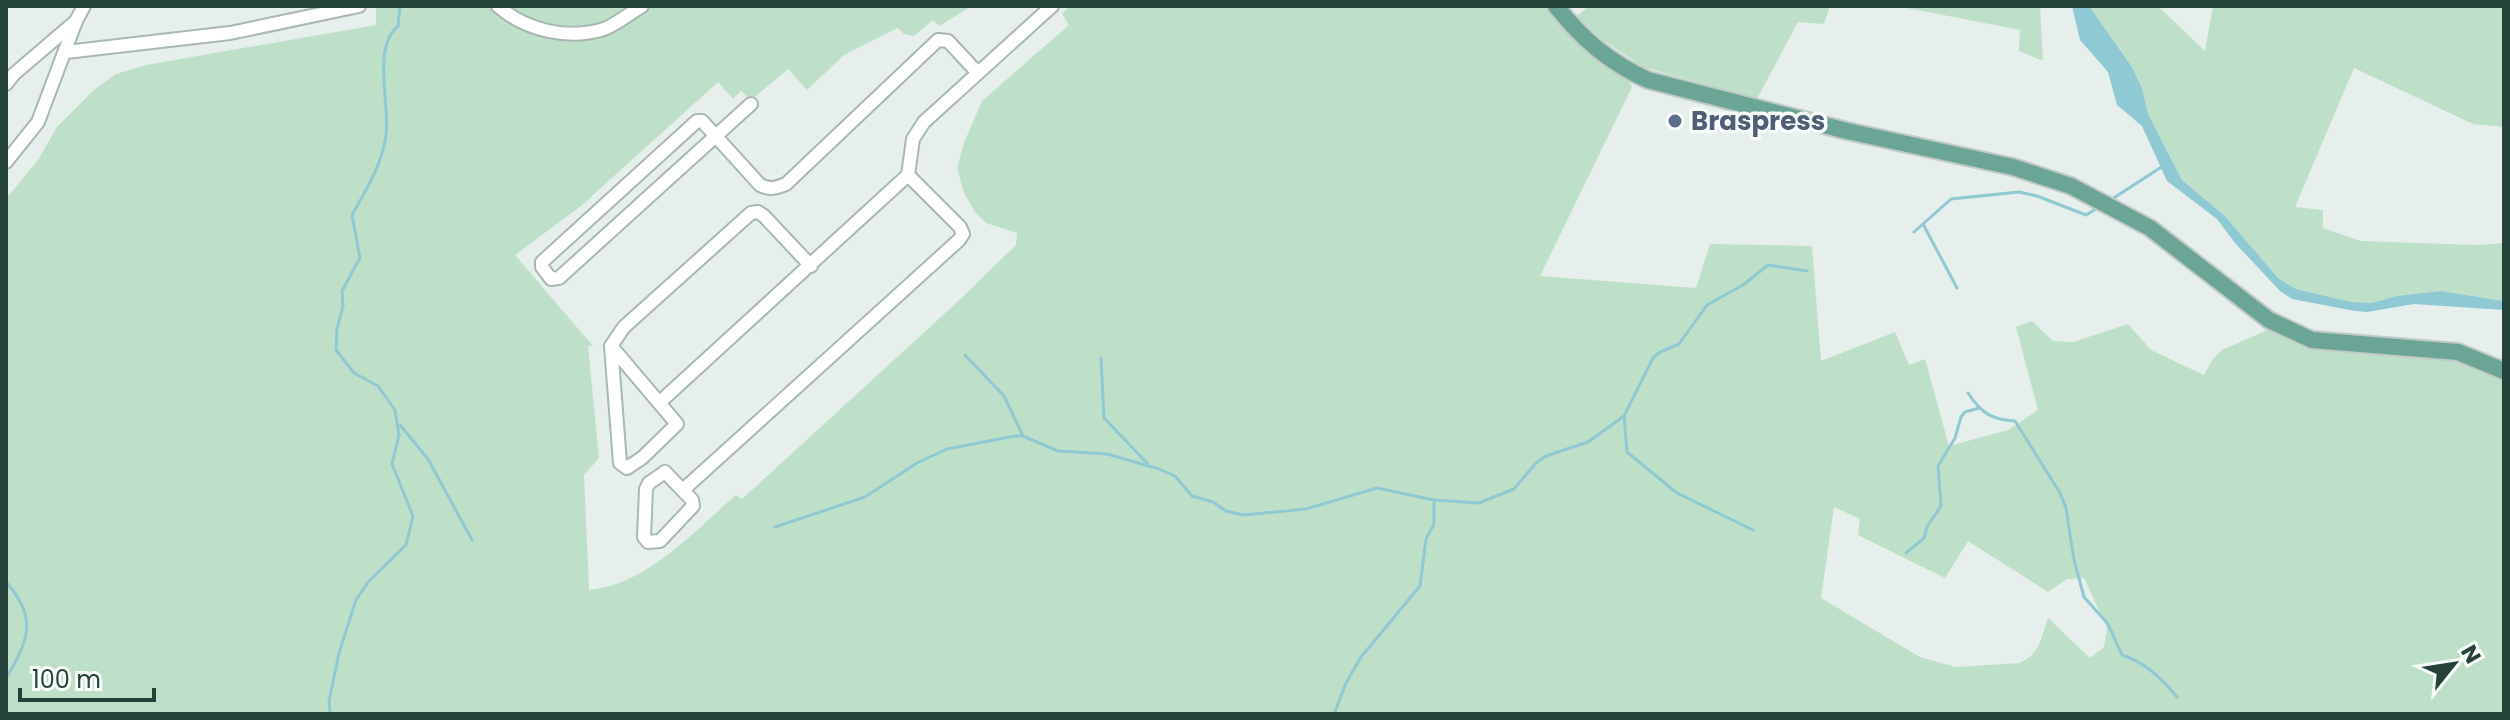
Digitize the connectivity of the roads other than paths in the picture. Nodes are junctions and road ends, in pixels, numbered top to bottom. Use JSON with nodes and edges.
{"nodes":[{"id":1,"x":359,"y":6,"type":"edge"},
{"id":2,"x":498,"y":6,"type":"edge"},
{"id":3,"x":642,"y":6,"type":"edge"},
{"id":4,"x":1052,"y":6,"type":"edge"},
{"id":5,"x":1556,"y":6,"type":"edge"},
{"id":6,"x":87,"y":7,"type":"edge"},
{"id":7,"x":76,"y":21,"type":"junction"},
{"id":8,"x":66,"y":52,"type":"junction"},
{"id":9,"x":977,"y":72,"type":"junction"},
{"id":10,"x":6,"y":84,"type":"edge"},
{"id":11,"x":751,"y":104,"type":"dead end"},
{"id":12,"x":716,"y":136,"type":"junction"},
{"id":13,"x":6,"y":162,"type":"edge"},
{"id":14,"x":908,"y":175,"type":"junction"},
{"id":15,"x":811,"y":266,"type":"junction"},
{"id":16,"x":611,"y":346,"type":"junction"},
{"id":17,"x":2504,"y":371,"type":"edge"},
{"id":18,"x":660,"y":402,"type":"junction"},
{"id":19,"x":683,"y":490,"type":"junction"}],
"edges":[{"from":1,"to":8,"type":"street"},
{"from":2,"to":3,"type":"street"},
{"from":4,"to":9,"type":"street"},
{"from":5,"to":17,"type":"main road"},
{"from":6,"to":7,"type":"street"},
{"from":7,"to":8,"type":"street"},
{"from":7,"to":10,"type":"street"},
{"from":8,"to":13,"type":"street"},
{"from":9,"to":12,"type":"street"},
{"from":9,"to":14,"type":"street"},
{"from":11,"to":12,"type":"street"},
{"from":12,"to":12,"type":"street"},
{"from":14,"to":15,"type":"street"},
{"from":14,"to":19,"type":"street"},
{"from":15,"to":16,"type":"street"},
{"from":15,"to":18,"type":"street"},
{"from":16,"to":18,"type":"street"},
{"from":16,"to":18,"type":"street"},
{"from":19,"to":19,"type":"street"}]}
